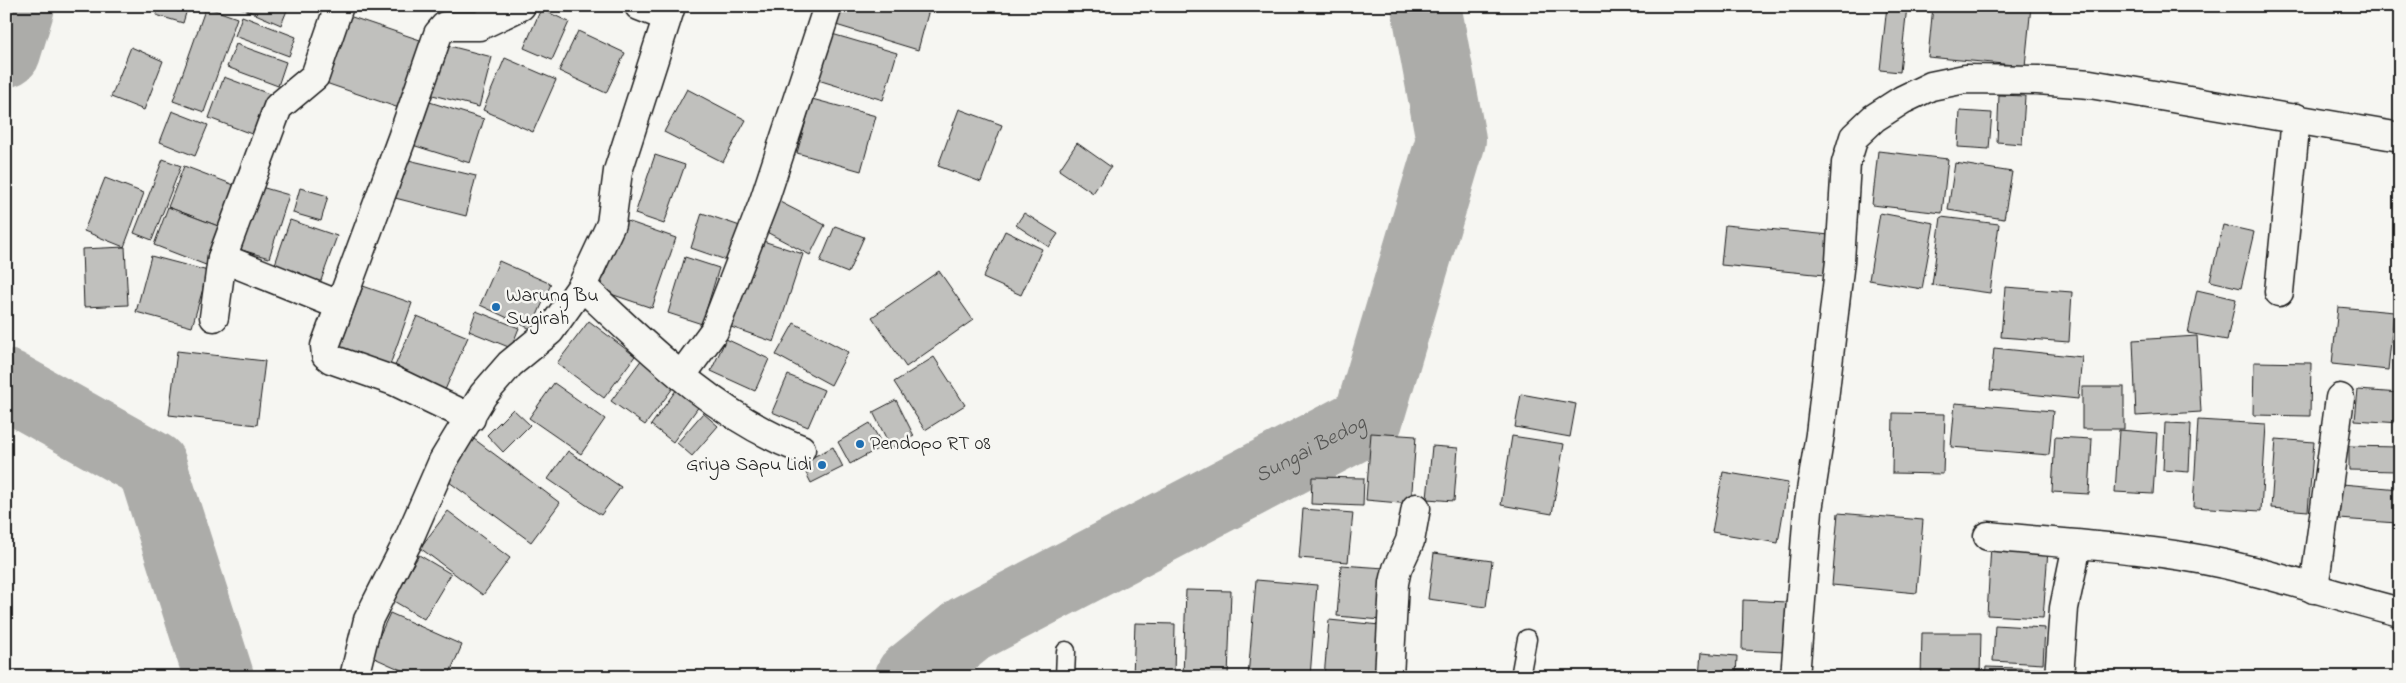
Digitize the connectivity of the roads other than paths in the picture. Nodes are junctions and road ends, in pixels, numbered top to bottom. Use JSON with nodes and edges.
{"nodes":[{"id":1,"x":339,"y":6,"type":"edge"},
{"id":2,"x":521,"y":6,"type":"edge"},
{"id":3,"x":639,"y":6,"type":"edge"},
{"id":4,"x":828,"y":6,"type":"edge"},
{"id":5,"x":669,"y":12,"type":"edge"},
{"id":6,"x":2296,"y":118,"type":"junction"},
{"id":7,"x":2400,"y":137,"type":"edge"},
{"id":8,"x":222,"y":258,"type":"junction"},
{"id":9,"x":582,"y":286,"type":"junction"},
{"id":10,"x":2279,"y":292,"type":"dead end"},
{"id":11,"x":339,"y":306,"type":"junction"},
{"id":12,"x":214,"y":317,"type":"dead end"},
{"id":13,"x":681,"y":376,"type":"junction"},
{"id":14,"x":2340,"y":398,"type":"dead end"},
{"id":15,"x":471,"y":418,"type":"junction"},
{"id":16,"x":801,"y":449,"type":"dead end"},
{"id":17,"x":1416,"y":508,"type":"dead end"},
{"id":18,"x":1988,"y":536,"type":"dead end"},
{"id":19,"x":2077,"y":545,"type":"junction"},
{"id":20,"x":2314,"y":589,"type":"junction"},
{"id":21,"x":2400,"y":612,"type":"edge"},
{"id":22,"x":1528,"y":640,"type":"dead end"},
{"id":23,"x":1066,"y":651,"type":"dead end"},
{"id":24,"x":354,"y":677,"type":"edge"},
{"id":25,"x":1065,"y":677,"type":"edge"},
{"id":26,"x":1389,"y":677,"type":"edge"},
{"id":27,"x":1520,"y":677,"type":"edge"},
{"id":28,"x":1795,"y":677,"type":"edge"},
{"id":29,"x":2058,"y":677,"type":"edge"}],
"edges":[{"from":1,"to":8,"type":"street"},
{"from":2,"to":11,"type":"street"},
{"from":3,"to":5,"type":"street"},
{"from":4,"to":13,"type":"street"},
{"from":5,"to":9,"type":"street"},
{"from":6,"to":7,"type":"street"},
{"from":6,"to":10,"type":"street"},
{"from":6,"to":28,"type":"street"},
{"from":8,"to":11,"type":"street"},
{"from":8,"to":12,"type":"street"},
{"from":9,"to":13,"type":"street"},
{"from":9,"to":15,"type":"street"},
{"from":11,"to":15,"type":"street"},
{"from":13,"to":16,"type":"street"},
{"from":14,"to":20,"type":"street"},
{"from":15,"to":24,"type":"street"},
{"from":17,"to":26,"type":"street"},
{"from":18,"to":19,"type":"street"},
{"from":19,"to":20,"type":"street"},
{"from":19,"to":29,"type":"street"},
{"from":20,"to":21,"type":"street"},
{"from":22,"to":27,"type":"lane"},
{"from":23,"to":25,"type":"lane"}]}
